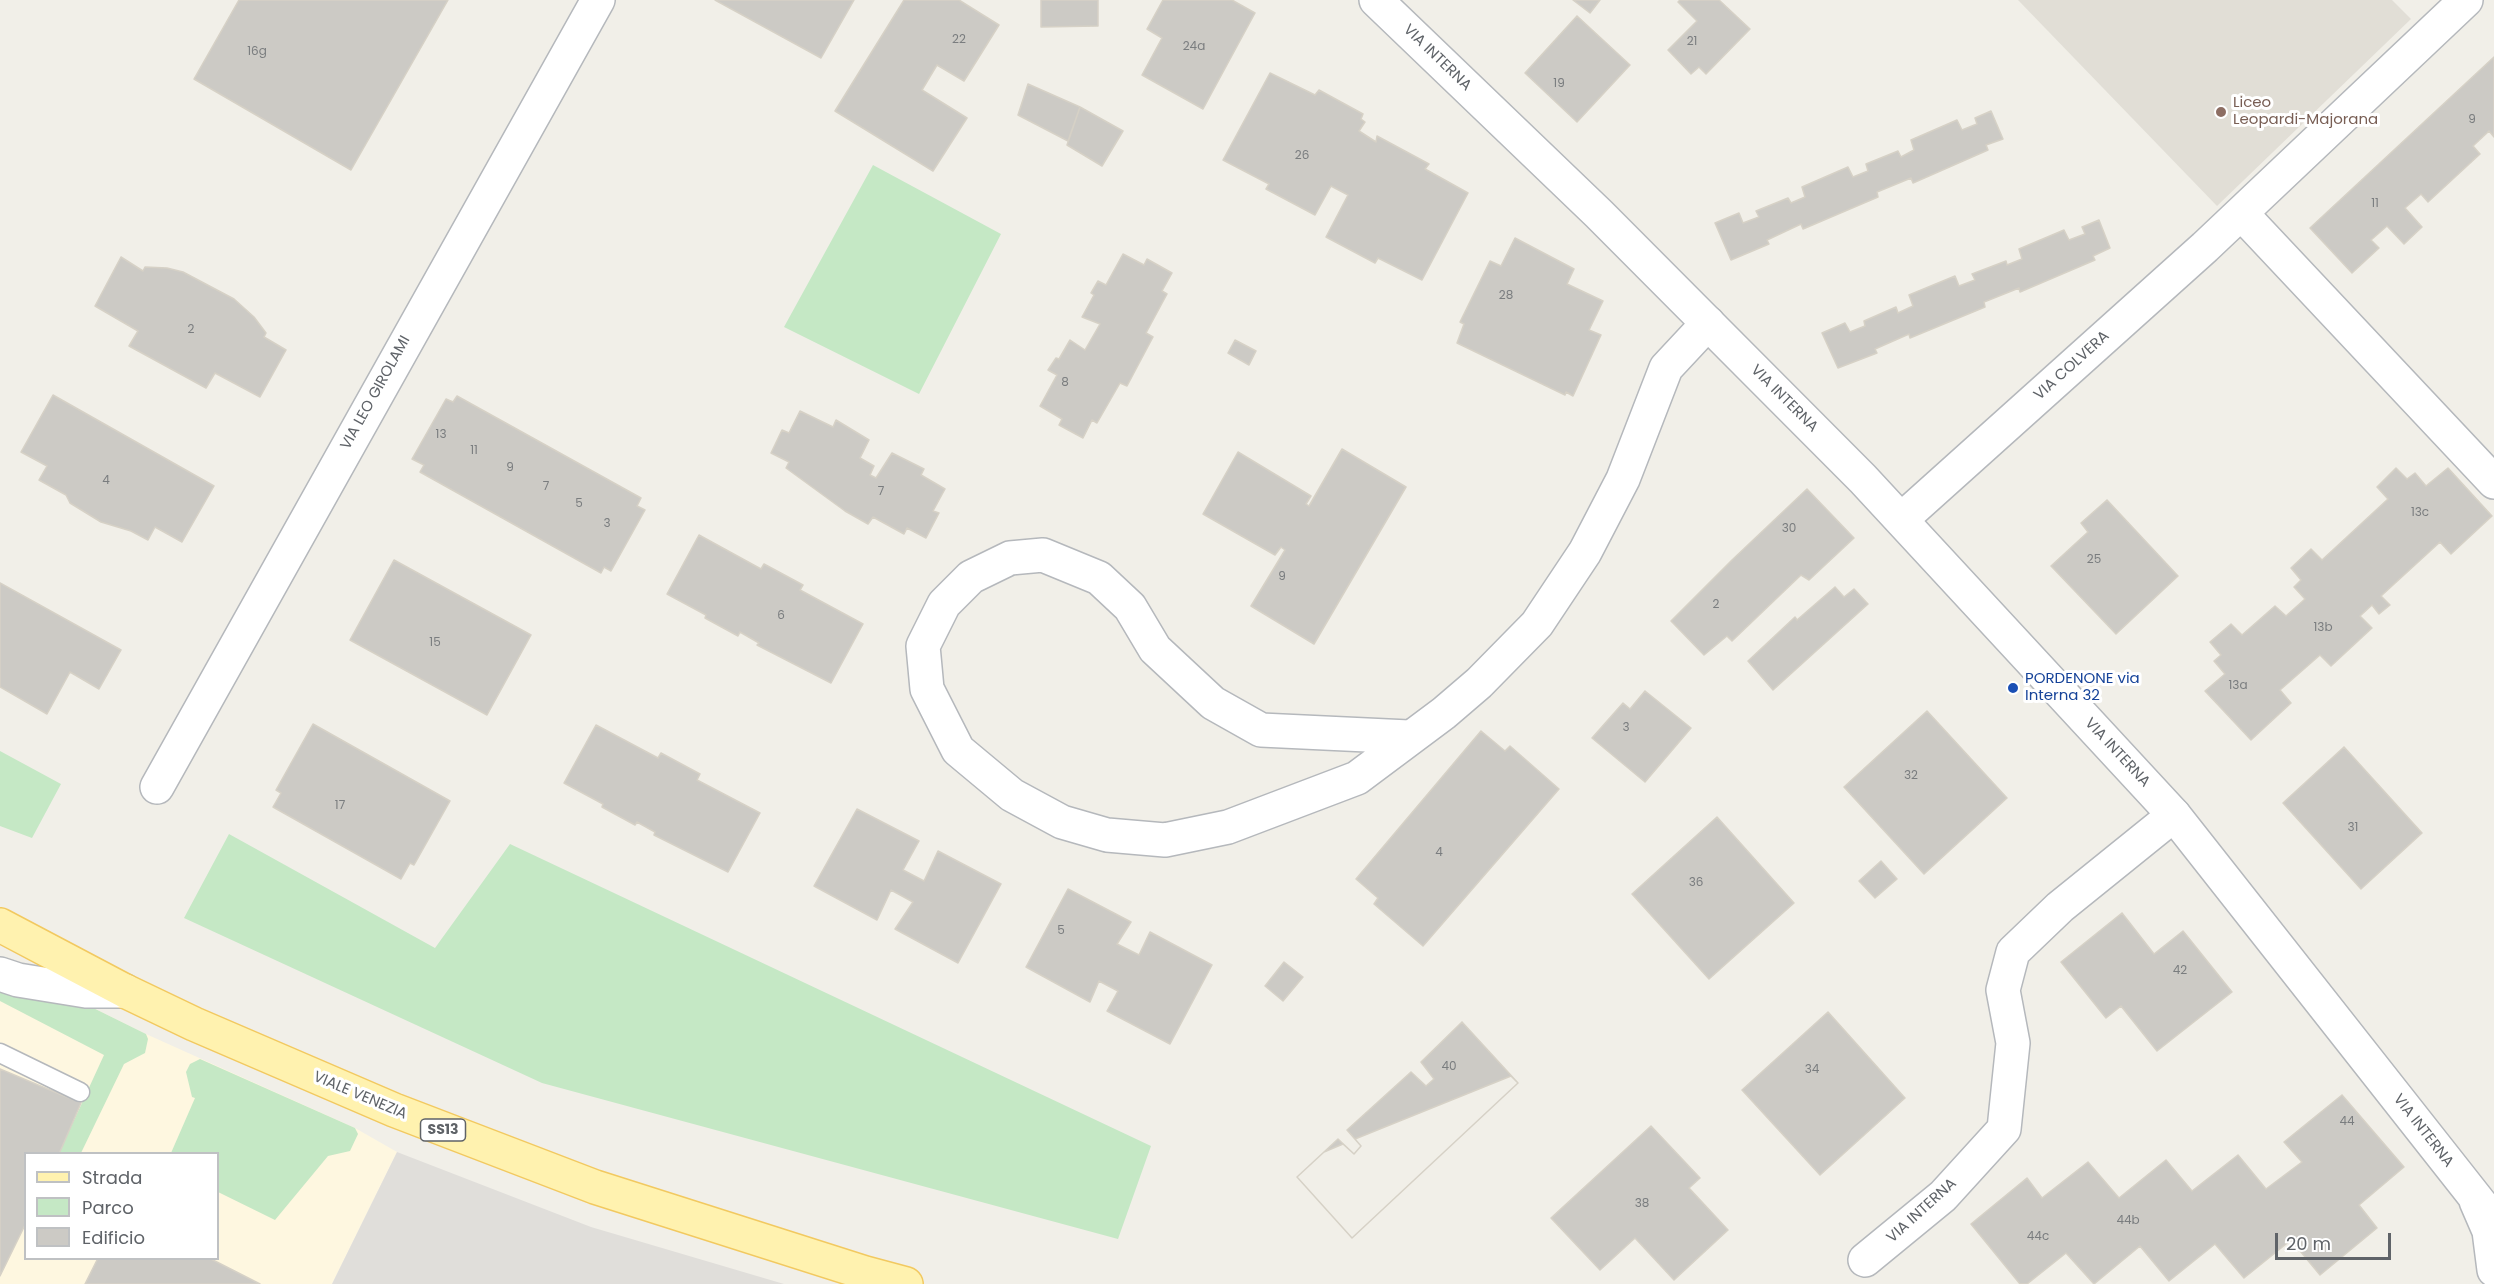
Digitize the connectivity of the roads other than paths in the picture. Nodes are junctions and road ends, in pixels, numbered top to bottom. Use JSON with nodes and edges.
{"nodes":[{"id":1,"x":598,"y":0,"type":"edge"},
{"id":2,"x":2466,"y":0,"type":"edge"},
{"id":3,"x":1385,"y":3,"type":"edge"},
{"id":4,"x":2241,"y":213,"type":"junction"},
{"id":5,"x":1708,"y":323,"type":"junction"},
{"id":6,"x":2494,"y":482,"type":"edge"},
{"id":7,"x":1902,"y":519,"type":"junction"},
{"id":8,"x":1409,"y":737,"type":"junction"},
{"id":9,"x":157,"y":787,"type":"dead end"},
{"id":10,"x":2174,"y":815,"type":"junction"},
{"id":11,"x":0,"y":925,"type":"edge"},
{"id":12,"x":0,"y":974,"type":"edge"},
{"id":13,"x":125,"y":991,"type":"junction"},
{"id":14,"x":0,"y":1053,"type":"edge"},
{"id":15,"x":80,"y":1092,"type":"dead end"},
{"id":16,"x":2473,"y":1194,"type":"junction"},
{"id":17,"x":2494,"y":1221,"type":"edge"},
{"id":18,"x":1865,"y":1260,"type":"dead end"},
{"id":19,"x":2494,"y":1271,"type":"edge"},
{"id":20,"x":906,"y":1284,"type":"edge"},
{"id":21,"x":2493,"y":1284,"type":"edge"}],
"edges":[{"from":1,"to":9,"type":"street","name":"VIA LEO GIROLAMI"},
{"from":2,"to":4,"type":"street","name":"VIA COLVERA"},
{"from":3,"to":5,"type":"street","name":"VIA INTERNA"},
{"from":4,"to":6,"type":"street"},
{"from":4,"to":7,"type":"street","name":"VIA COLVERA"},
{"from":5,"to":7,"type":"street","name":"VIA INTERNA"},
{"from":5,"to":8,"type":"street"},
{"from":7,"to":10,"type":"street","name":"VIA INTERNA"},
{"from":8,"to":8,"type":"street"},
{"from":10,"to":16,"type":"street","name":"VIA INTERNA"},
{"from":10,"to":18,"type":"street","name":"VIA INTERNA"},
{"from":11,"to":13,"type":"main road","name":"VIALE VENEZIA","number":"SS13"},
{"from":12,"to":13,"type":"street"},
{"from":13,"to":20,"type":"main road","name":"VIALE VENEZIA","number":"SS13"},
{"from":14,"to":15,"type":"lane"},
{"from":16,"to":17,"type":"street","name":"VIA INTERNA"},
{"from":16,"to":19,"type":"street"},
{"from":19,"to":21,"type":"street"}]}
